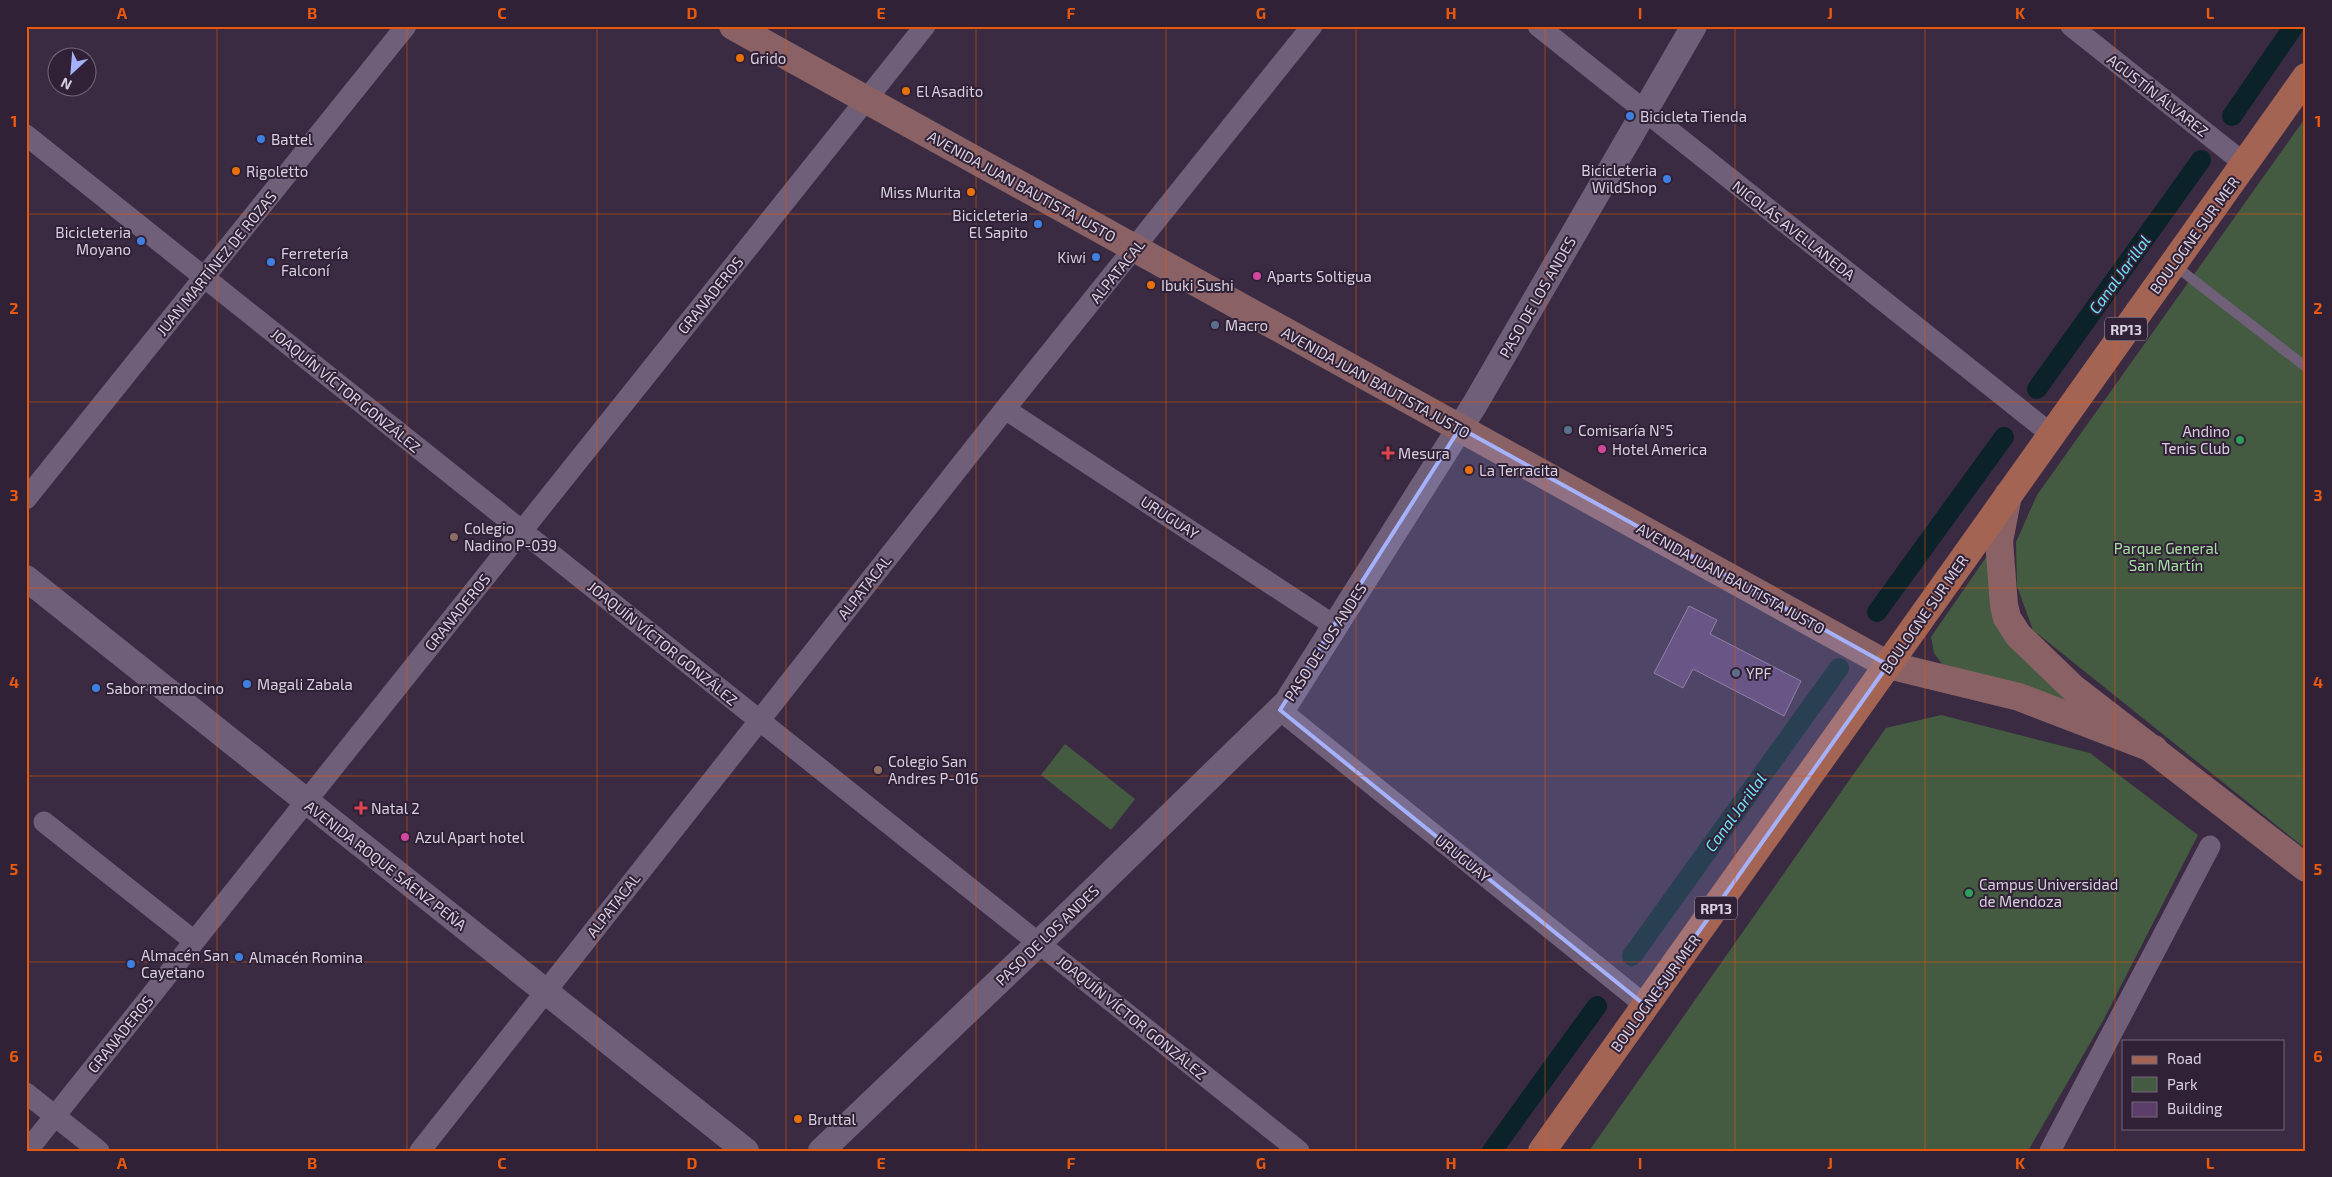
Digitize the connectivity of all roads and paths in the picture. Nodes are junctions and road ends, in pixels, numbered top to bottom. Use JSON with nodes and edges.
{"nodes":[{"id":1,"x":406,"y":26,"type":"edge"},
{"id":2,"x":733,"y":26,"type":"edge"},
{"id":3,"x":925,"y":26,"type":"edge"},
{"id":4,"x":1312,"y":26,"type":"edge"},
{"id":5,"x":1538,"y":26,"type":"edge"},
{"id":6,"x":1694,"y":26,"type":"edge"},
{"id":7,"x":2071,"y":26,"type":"edge"},
{"id":8,"x":2306,"y":77,"type":"edge"},
{"id":9,"x":866,"y":100,"type":"junction"},
{"id":10,"x":1646,"y":112,"type":"junction"},
{"id":11,"x":26,"y":135,"type":"edge"},
{"id":12,"x":2245,"y":164,"type":"junction"},
{"id":13,"x":1135,"y":249,"type":"junction"},
{"id":14,"x":2173,"y":264,"type":"junction"},
{"id":15,"x":204,"y":277,"type":"junction"},
{"id":16,"x":2306,"y":367,"type":"edge"},
{"id":17,"x":1005,"y":409,"type":"junction"},
{"id":18,"x":1460,"y":428,"type":"junction"},
{"id":19,"x":2051,"y":434,"type":"junction"},
{"id":20,"x":2008,"y":495,"type":"junction"},
{"id":21,"x":26,"y":499,"type":"edge"},
{"id":22,"x":522,"y":530,"type":"junction"},
{"id":23,"x":26,"y":578,"type":"edge"},
{"id":24,"x":1335,"y":626,"type":"junction"},
{"id":25,"x":1888,"y":665,"type":"junction"},
{"id":26,"x":1280,"y":710,"type":"junction"},
{"id":27,"x":759,"y":719,"type":"junction"},
{"id":28,"x":2154,"y":749,"type":"junction"},
{"id":29,"x":306,"y":800,"type":"junction"},
{"id":30,"x":44,"y":822,"type":"dead end"},
{"id":31,"x":2210,"y":846,"type":"dead end"},
{"id":32,"x":2306,"y":868,"type":"edge"},
{"id":33,"x":194,"y":941,"type":"junction"},
{"id":34,"x":1039,"y":943,"type":"junction"},
{"id":35,"x":545,"y":991,"type":"junction"},
{"id":36,"x":1646,"y":1006,"type":"junction"},
{"id":37,"x":26,"y":1093,"type":"edge"},
{"id":38,"x":55,"y":1116,"type":"junction"},
{"id":39,"x":27,"y":1151,"type":"edge"},
{"id":40,"x":99,"y":1151,"type":"edge"},
{"id":41,"x":420,"y":1151,"type":"edge"},
{"id":42,"x":746,"y":1151,"type":"edge"},
{"id":43,"x":821,"y":1151,"type":"edge"},
{"id":44,"x":1299,"y":1151,"type":"edge"},
{"id":45,"x":1542,"y":1151,"type":"edge"},
{"id":46,"x":2050,"y":1151,"type":"edge"}],
"edges":[{"from":1,"to":15,"type":"street","name":"JUAN MARTÍNEZ DE ROZAS"},
{"from":2,"to":9,"type":"main road","name":"AVENIDA JUAN BAUTISTA JUSTO"},
{"from":3,"to":9,"type":"street","name":"GRANADEROS"},
{"from":4,"to":13,"type":"street","name":"ALPATACAL"},
{"from":5,"to":10,"type":"street","name":"NICOLÁS AVELLANEDA"},
{"from":6,"to":10,"type":"street","name":"PASO DE LOS ANDES"},
{"from":7,"to":12,"type":"street","name":"AGUSTÍN ÁLVAREZ"},
{"from":8,"to":12,"type":"main road","name":"BOULOGNE SUR MER","number":"RP13"},
{"from":9,"to":13,"type":"main road","name":"AVENIDA JUAN BAUTISTA JUSTO"},
{"from":9,"to":22,"type":"street","name":"GRANADEROS"},
{"from":10,"to":18,"type":"street","name":"PASO DE LOS ANDES"},
{"from":10,"to":19,"type":"street","name":"NICOLÁS AVELLANEDA"},
{"from":11,"to":15,"type":"street","name":"JOAQUÍN VÍCTOR GONZÁLEZ"},
{"from":12,"to":14,"type":"main road","name":"BOULOGNE SUR MER","number":"RP13"},
{"from":13,"to":17,"type":"street","name":"ALPATACAL"},
{"from":13,"to":18,"type":"main road","name":"AVENIDA JUAN BAUTISTA JUSTO"},
{"from":14,"to":16,"type":"lane"},
{"from":14,"to":19,"type":"main road","name":"BOULOGNE SUR MER","number":"RP13"},
{"from":15,"to":21,"type":"street","name":"JUAN MARTÍNEZ DE ROZAS"},
{"from":15,"to":22,"type":"street","name":"JOAQUÍN VÍCTOR GONZÁLEZ"},
{"from":17,"to":24,"type":"street","name":"URUGUAY"},
{"from":17,"to":27,"type":"street","name":"ALPATACAL"},
{"from":18,"to":24,"type":"street","name":"PASO DE LOS ANDES"},
{"from":18,"to":25,"type":"main road","name":"AVENIDA JUAN BAUTISTA JUSTO"},
{"from":19,"to":20,"type":"main road","name":"BOULOGNE SUR MER","number":"RP13"},
{"from":20,"to":25,"type":"main road","name":"BOULOGNE SUR MER","number":"RP13"},
{"from":20,"to":28,"type":"main road"},
{"from":22,"to":27,"type":"street","name":"JOAQUÍN VÍCTOR GONZÁLEZ"},
{"from":22,"to":29,"type":"street","name":"GRANADEROS"},
{"from":23,"to":29,"type":"street","name":"AVENIDA ROQUE SÁENZ PEÑA"},
{"from":24,"to":26,"type":"street","name":"PASO DE LOS ANDES"},
{"from":25,"to":28,"type":"main road","name":"AVENIDA JUAN BAUTISTA JUSTO"},
{"from":25,"to":36,"type":"main road","name":"BOULOGNE SUR MER","number":"RP13"},
{"from":26,"to":34,"type":"street","name":"PASO DE LOS ANDES"},
{"from":26,"to":36,"type":"street","name":"URUGUAY"},
{"from":27,"to":34,"type":"street","name":"JOAQUÍN VÍCTOR GONZÁLEZ"},
{"from":27,"to":35,"type":"street","name":"ALPATACAL"},
{"from":28,"to":32,"type":"main road"},
{"from":29,"to":33,"type":"street","name":"GRANADEROS"},
{"from":29,"to":35,"type":"street","name":"AVENIDA ROQUE SÁENZ PEÑA"},
{"from":30,"to":33,"type":"street"},
{"from":31,"to":46,"type":"street"},
{"from":33,"to":38,"type":"street","name":"GRANADEROS"},
{"from":34,"to":43,"type":"street","name":"PASO DE LOS ANDES"},
{"from":34,"to":44,"type":"street","name":"JOAQUÍN VÍCTOR GONZÁLEZ"},
{"from":35,"to":41,"type":"street","name":"ALPATACAL"},
{"from":35,"to":42,"type":"street","name":"AVENIDA ROQUE SÁENZ PEÑA"},
{"from":36,"to":45,"type":"main road","name":"BOULOGNE SUR MER","number":"RP13"},
{"from":37,"to":38,"type":"street"},
{"from":38,"to":39,"type":"street","name":"GRANADEROS"},
{"from":38,"to":40,"type":"street"}]}
